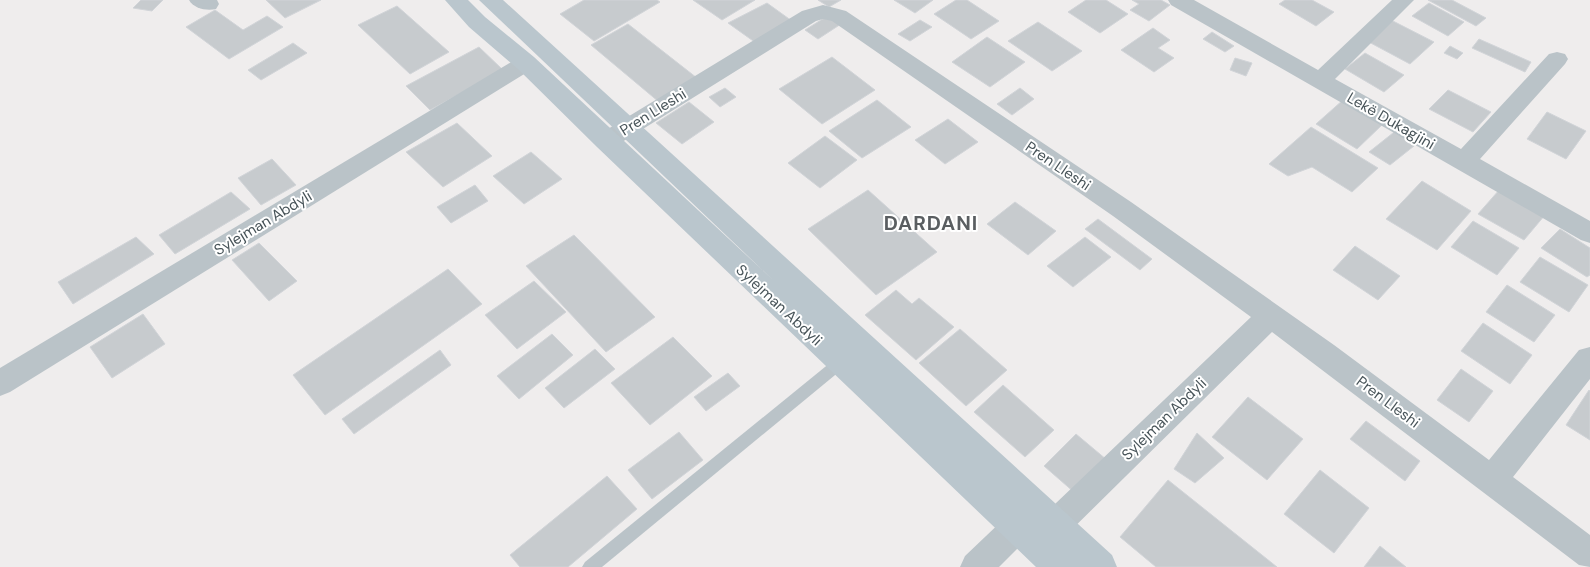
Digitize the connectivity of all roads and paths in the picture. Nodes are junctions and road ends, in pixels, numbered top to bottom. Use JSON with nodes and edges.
{"nodes":[{"id":1,"x":456,"y":0,"type":"edge"},
{"id":2,"x":490,"y":0,"type":"edge"},
{"id":3,"x":1178,"y":0,"type":"edge"},
{"id":4,"x":1404,"y":0,"type":"edge"},
{"id":5,"x":1557,"y":59,"type":"dead end"},
{"id":6,"x":526,"y":63,"type":"junction"},
{"id":7,"x":1320,"y":81,"type":"junction"},
{"id":8,"x":617,"y":134,"type":"junction"},
{"id":9,"x":1463,"y":162,"type":"junction"},
{"id":10,"x":1590,"y":233,"type":"edge"},
{"id":11,"x":1270,"y":316,"type":"junction"},
{"id":12,"x":1589,"y":359,"type":"edge"},
{"id":13,"x":841,"y":362,"type":"junction"},
{"id":14,"x":0,"y":383,"type":"edge"},
{"id":15,"x":1492,"y":480,"type":"junction"},
{"id":16,"x":1036,"y":532,"type":"junction"},
{"id":17,"x":1590,"y":554,"type":"edge"},
{"id":18,"x":590,"y":567,"type":"edge"},
{"id":19,"x":976,"y":567,"type":"edge"},
{"id":20,"x":1060,"y":567,"type":"edge"},
{"id":21,"x":1100,"y":567,"type":"edge"}],
"edges":[{"from":1,"to":6,"type":"main road","name":"Sylejman Abdyli"},
{"from":2,"to":8,"type":"main road"},
{"from":3,"to":7,"type":"street","name":"Lekë Dukagjini"},
{"from":4,"to":7,"type":"street"},
{"from":5,"to":9,"type":"street"},
{"from":6,"to":8,"type":"main road","name":"Sylejman Abdyli"},
{"from":6,"to":14,"type":"street","name":"Sylejman Abdyli"},
{"from":7,"to":9,"type":"street","name":"Lekë Dukagjini"},
{"from":8,"to":11,"type":"street","name":"Pren Lleshi"},
{"from":8,"to":13,"type":"main road","name":"Sylejman Abdyli"},
{"from":8,"to":16,"type":"main road"},
{"from":9,"to":10,"type":"street","name":"Lekë Dukagjini"},
{"from":11,"to":15,"type":"street","name":"Pren Lleshi"},
{"from":11,"to":16,"type":"street","name":"Sylejman Abdyli"},
{"from":12,"to":15,"type":"street"},
{"from":13,"to":16,"type":"main road","name":"Sylejman Abdyli"},
{"from":13,"to":18,"type":"lane"},
{"from":15,"to":17,"type":"street","name":"Pren Lleshi"},
{"from":16,"to":19,"type":"street"},
{"from":16,"to":20,"type":"main road","name":"Sylejman Abdyli"},
{"from":16,"to":21,"type":"main road"}]}
